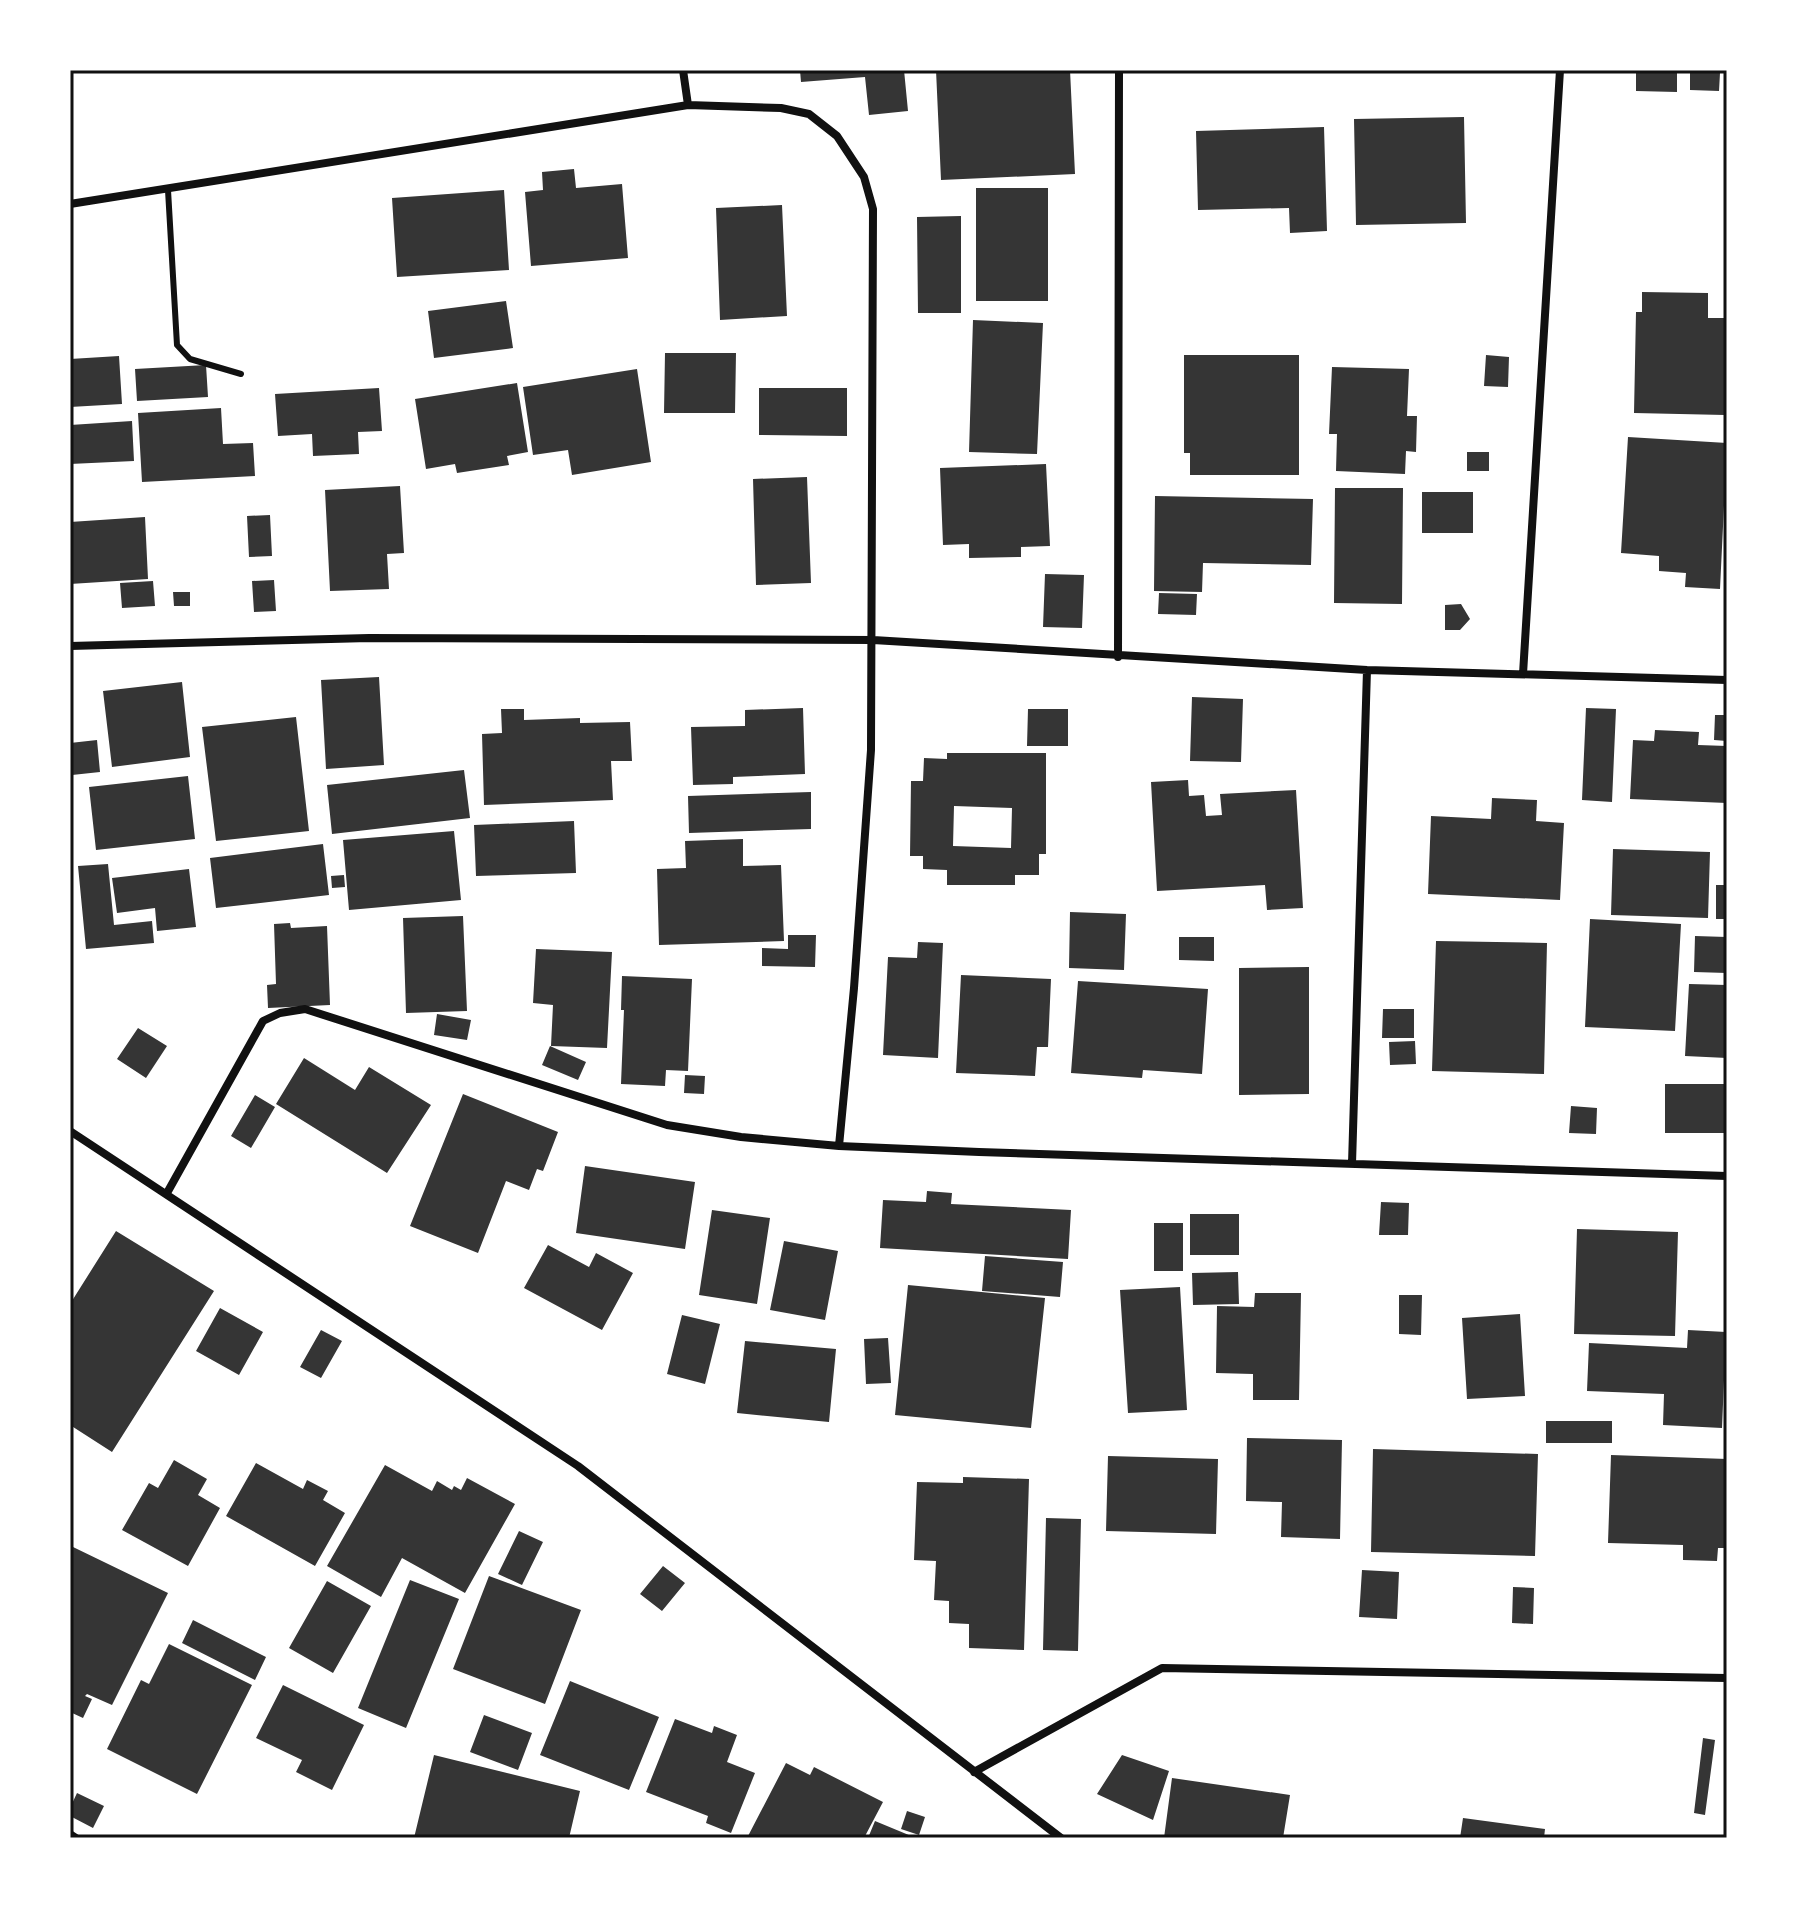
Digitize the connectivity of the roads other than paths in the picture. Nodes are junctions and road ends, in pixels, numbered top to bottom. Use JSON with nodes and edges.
{"nodes":[{"id":1,"x":683,"y":70,"type":"edge"},
{"id":2,"x":1119,"y":70,"type":"edge"},
{"id":3,"x":1560,"y":70,"type":"edge"},
{"id":4,"x":688,"y":105,"type":"junction"},
{"id":5,"x":168,"y":190,"type":"junction"},
{"id":6,"x":70,"y":204,"type":"edge"},
{"id":7,"x":241,"y":374,"type":"dead end"},
{"id":8,"x":873,"y":640,"type":"junction"},
{"id":9,"x":70,"y":646,"type":"edge"},
{"id":10,"x":1118,"y":657,"type":"junction"},
{"id":11,"x":1367,"y":670,"type":"junction"},
{"id":12,"x":1523,"y":674,"type":"junction"},
{"id":13,"x":1727,"y":680,"type":"edge"},
{"id":14,"x":70,"y":1131,"type":"edge"},
{"id":15,"x":839,"y":1146,"type":"junction"},
{"id":16,"x":1352,"y":1164,"type":"junction"},
{"id":17,"x":1727,"y":1176,"type":"edge"},
{"id":18,"x":167,"y":1193,"type":"junction"},
{"id":19,"x":1727,"y":1678,"type":"edge"},
{"id":20,"x":974,"y":1772,"type":"junction"},
{"id":21,"x":70,"y":1834,"type":"edge"},
{"id":22,"x":76,"y":1838,"type":"edge"},
{"id":23,"x":1061,"y":1838,"type":"edge"}],
"edges":[{"from":1,"to":4,"type":"street"},
{"from":2,"to":10,"type":"street"},
{"from":3,"to":12,"type":"street"},
{"from":4,"to":5,"type":"street"},
{"from":4,"to":8,"type":"street"},
{"from":5,"to":6,"type":"street"},
{"from":5,"to":7,"type":"lane"},
{"from":8,"to":9,"type":"street"},
{"from":8,"to":10,"type":"street"},
{"from":8,"to":15,"type":"street"},
{"from":10,"to":11,"type":"street"},
{"from":11,"to":12,"type":"street"},
{"from":11,"to":16,"type":"street"},
{"from":12,"to":13,"type":"street"},
{"from":14,"to":18,"type":"street"},
{"from":15,"to":16,"type":"street"},
{"from":15,"to":18,"type":"street"},
{"from":16,"to":17,"type":"street"},
{"from":18,"to":20,"type":"street"},
{"from":19,"to":20,"type":"street"},
{"from":20,"to":23,"type":"street"},
{"from":21,"to":22,"type":"street"}]}
